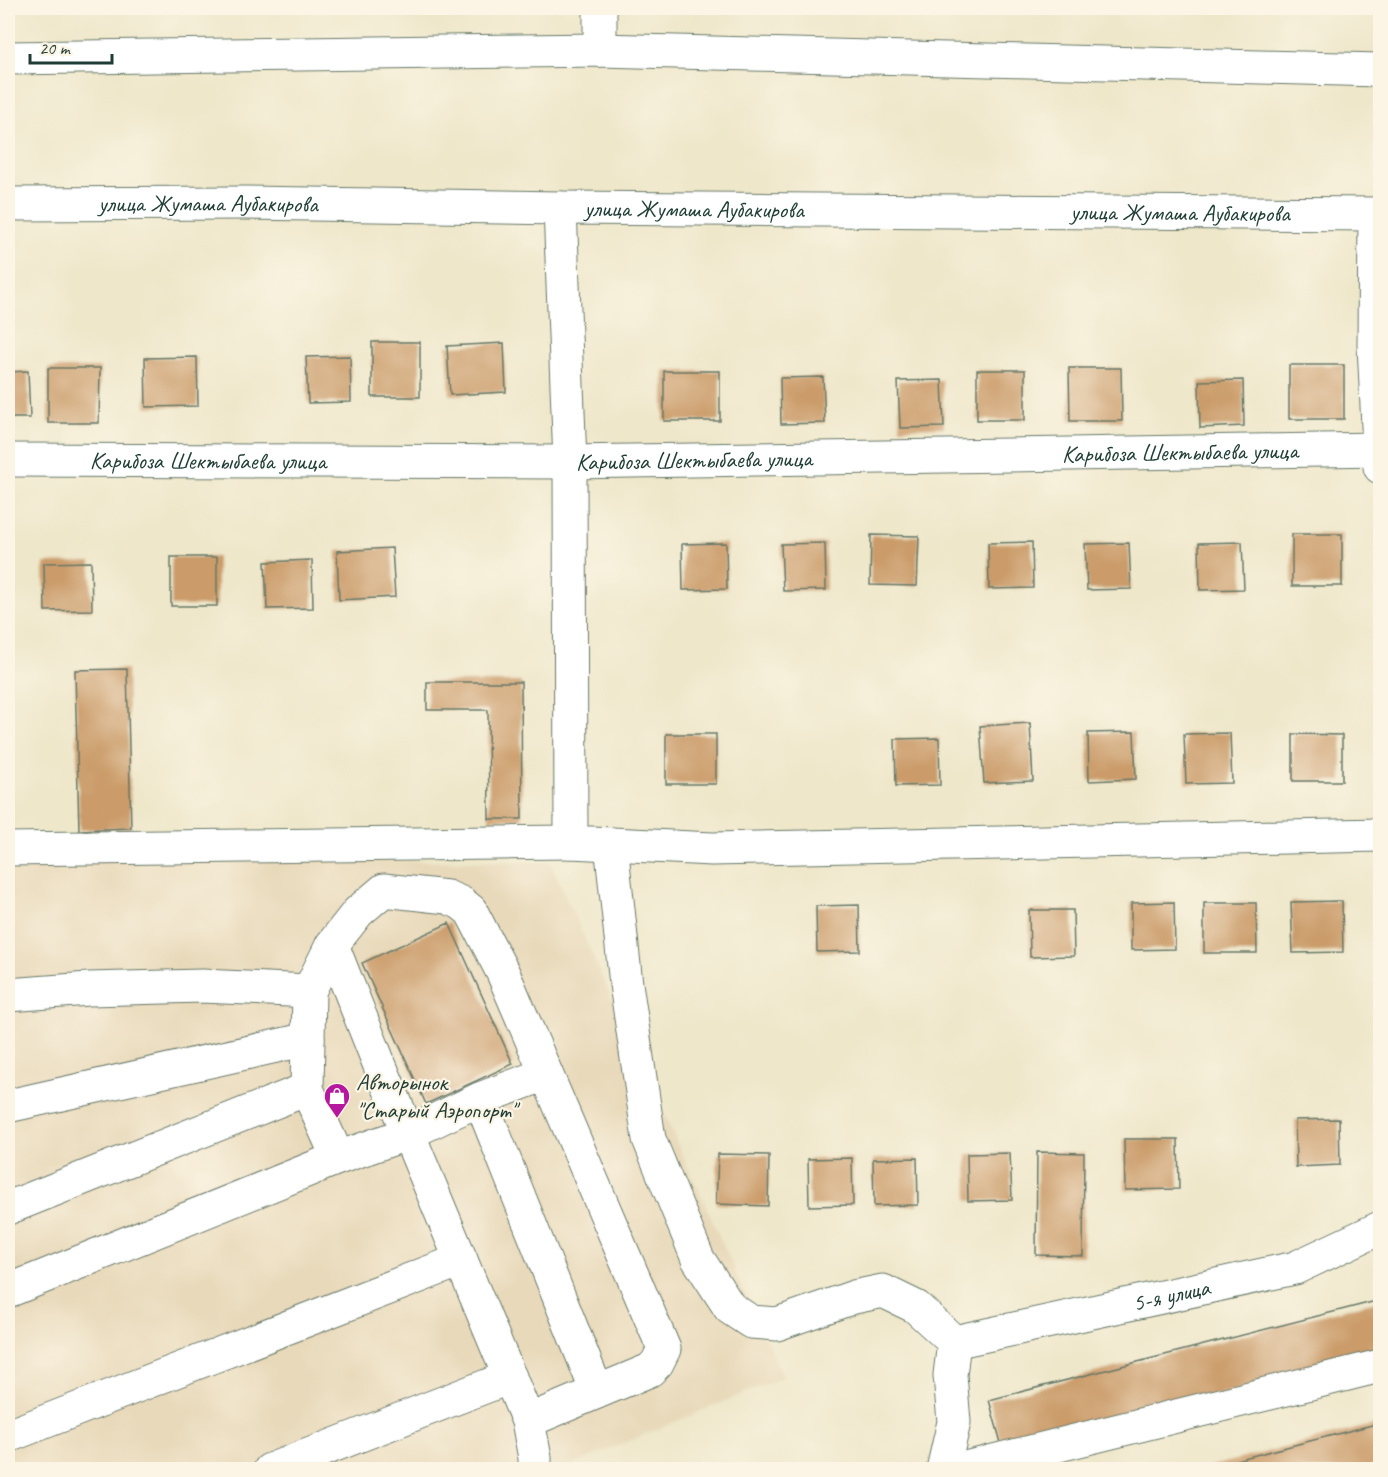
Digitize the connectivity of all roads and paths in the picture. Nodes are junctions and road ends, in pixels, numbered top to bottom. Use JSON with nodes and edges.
{"nodes":[{"id":1,"x":600,"y":8,"type":"edge"},
{"id":2,"x":600,"y":50,"type":"junction"},
{"id":3,"x":8,"y":58,"type":"edge"},
{"id":4,"x":1380,"y":70,"type":"edge"},
{"id":5,"x":8,"y":204,"type":"edge"},
{"id":6,"x":560,"y":208,"type":"junction"},
{"id":7,"x":1378,"y":214,"type":"edge"},
{"id":8,"x":1380,"y":455,"type":"edge"},
{"id":9,"x":8,"y":460,"type":"edge"},
{"id":10,"x":570,"y":462,"type":"junction"},
{"id":11,"x":1380,"y":835,"type":"edge"},
{"id":12,"x":571,"y":842,"type":"junction"},
{"id":13,"x":392,"y":843,"type":"junction"},
{"id":14,"x":611,"y":844,"type":"junction"},
{"id":15,"x":8,"y":849,"type":"edge"},
{"id":16,"x":384,"y":890,"type":"junction"},
{"id":17,"x":332,"y":945,"type":"junction"},
{"id":18,"x":309,"y":991,"type":"junction"},
{"id":19,"x":8,"y":995,"type":"edge"},
{"id":20,"x":308,"y":1039,"type":"junction"},
{"id":21,"x":545,"y":1074,"type":"junction"},
{"id":22,"x":307,"y":1089,"type":"junction"},
{"id":23,"x":480,"y":1099,"type":"junction"},
{"id":24,"x":8,"y":1106,"type":"edge"},
{"id":25,"x":409,"y":1133,"type":"junction"},
{"id":26,"x":338,"y":1158,"type":"junction"},
{"id":27,"x":8,"y":1208,"type":"edge"},
{"id":28,"x":1380,"y":1228,"type":"edge"},
{"id":29,"x":461,"y":1260,"type":"junction"},
{"id":30,"x":8,"y":1291,"type":"edge"},
{"id":31,"x":954,"y":1342,"type":"junction"},
{"id":32,"x":1380,"y":1366,"type":"edge"},
{"id":33,"x":510,"y":1377,"type":"junction"},
{"id":34,"x":597,"y":1392,"type":"junction"},
{"id":35,"x":528,"y":1421,"type":"junction"},
{"id":36,"x":8,"y":1436,"type":"edge"},
{"id":37,"x":270,"y":1470,"type":"edge"},
{"id":38,"x":535,"y":1470,"type":"edge"},
{"id":39,"x":943,"y":1470,"type":"edge"},
{"id":40,"x":957,"y":1470,"type":"edge"}],
"edges":[{"from":1,"to":2,"type":"street"},
{"from":2,"to":3,"type":"street"},
{"from":2,"to":4,"type":"street"},
{"from":5,"to":6,"type":"street","name":"улица Жумаша Аубакирова"},
{"from":6,"to":7,"type":"street","name":"улица Жумаша Аубакирова"},
{"from":6,"to":10,"type":"street"},
{"from":7,"to":8,"type":"street"},
{"from":8,"to":10,"type":"street","name":"Карибоза Шектыбаева улица"},
{"from":9,"to":10,"type":"street","name":"Карибоза Шектыбаева улица"},
{"from":10,"to":12,"type":"street"},
{"from":11,"to":14,"type":"street"},
{"from":12,"to":13,"type":"street"},
{"from":12,"to":14,"type":"street"},
{"from":13,"to":15,"type":"street"},
{"from":13,"to":16,"type":"street"},
{"from":14,"to":31,"type":"street"},
{"from":16,"to":17,"type":"street"},
{"from":16,"to":21,"type":"street"},
{"from":17,"to":18,"type":"street"},
{"from":17,"to":25,"type":"street"},
{"from":18,"to":19,"type":"street"},
{"from":18,"to":20,"type":"street"},
{"from":20,"to":22,"type":"street"},
{"from":20,"to":24,"type":"street"},
{"from":21,"to":23,"type":"street"},
{"from":21,"to":34,"type":"street"},
{"from":22,"to":26,"type":"street"},
{"from":22,"to":27,"type":"street"},
{"from":23,"to":25,"type":"street"},
{"from":23,"to":34,"type":"street"},
{"from":25,"to":26,"type":"street"},
{"from":25,"to":29,"type":"street"},
{"from":26,"to":30,"type":"street"},
{"from":28,"to":31,"type":"street","name":"5-я улица"},
{"from":29,"to":33,"type":"street"},
{"from":29,"to":36,"type":"street"},
{"from":31,"to":39,"type":"street"},
{"from":32,"to":40,"type":"street"},
{"from":33,"to":35,"type":"street"},
{"from":33,"to":37,"type":"street"},
{"from":34,"to":35,"type":"street"},
{"from":35,"to":38,"type":"street"}]}
